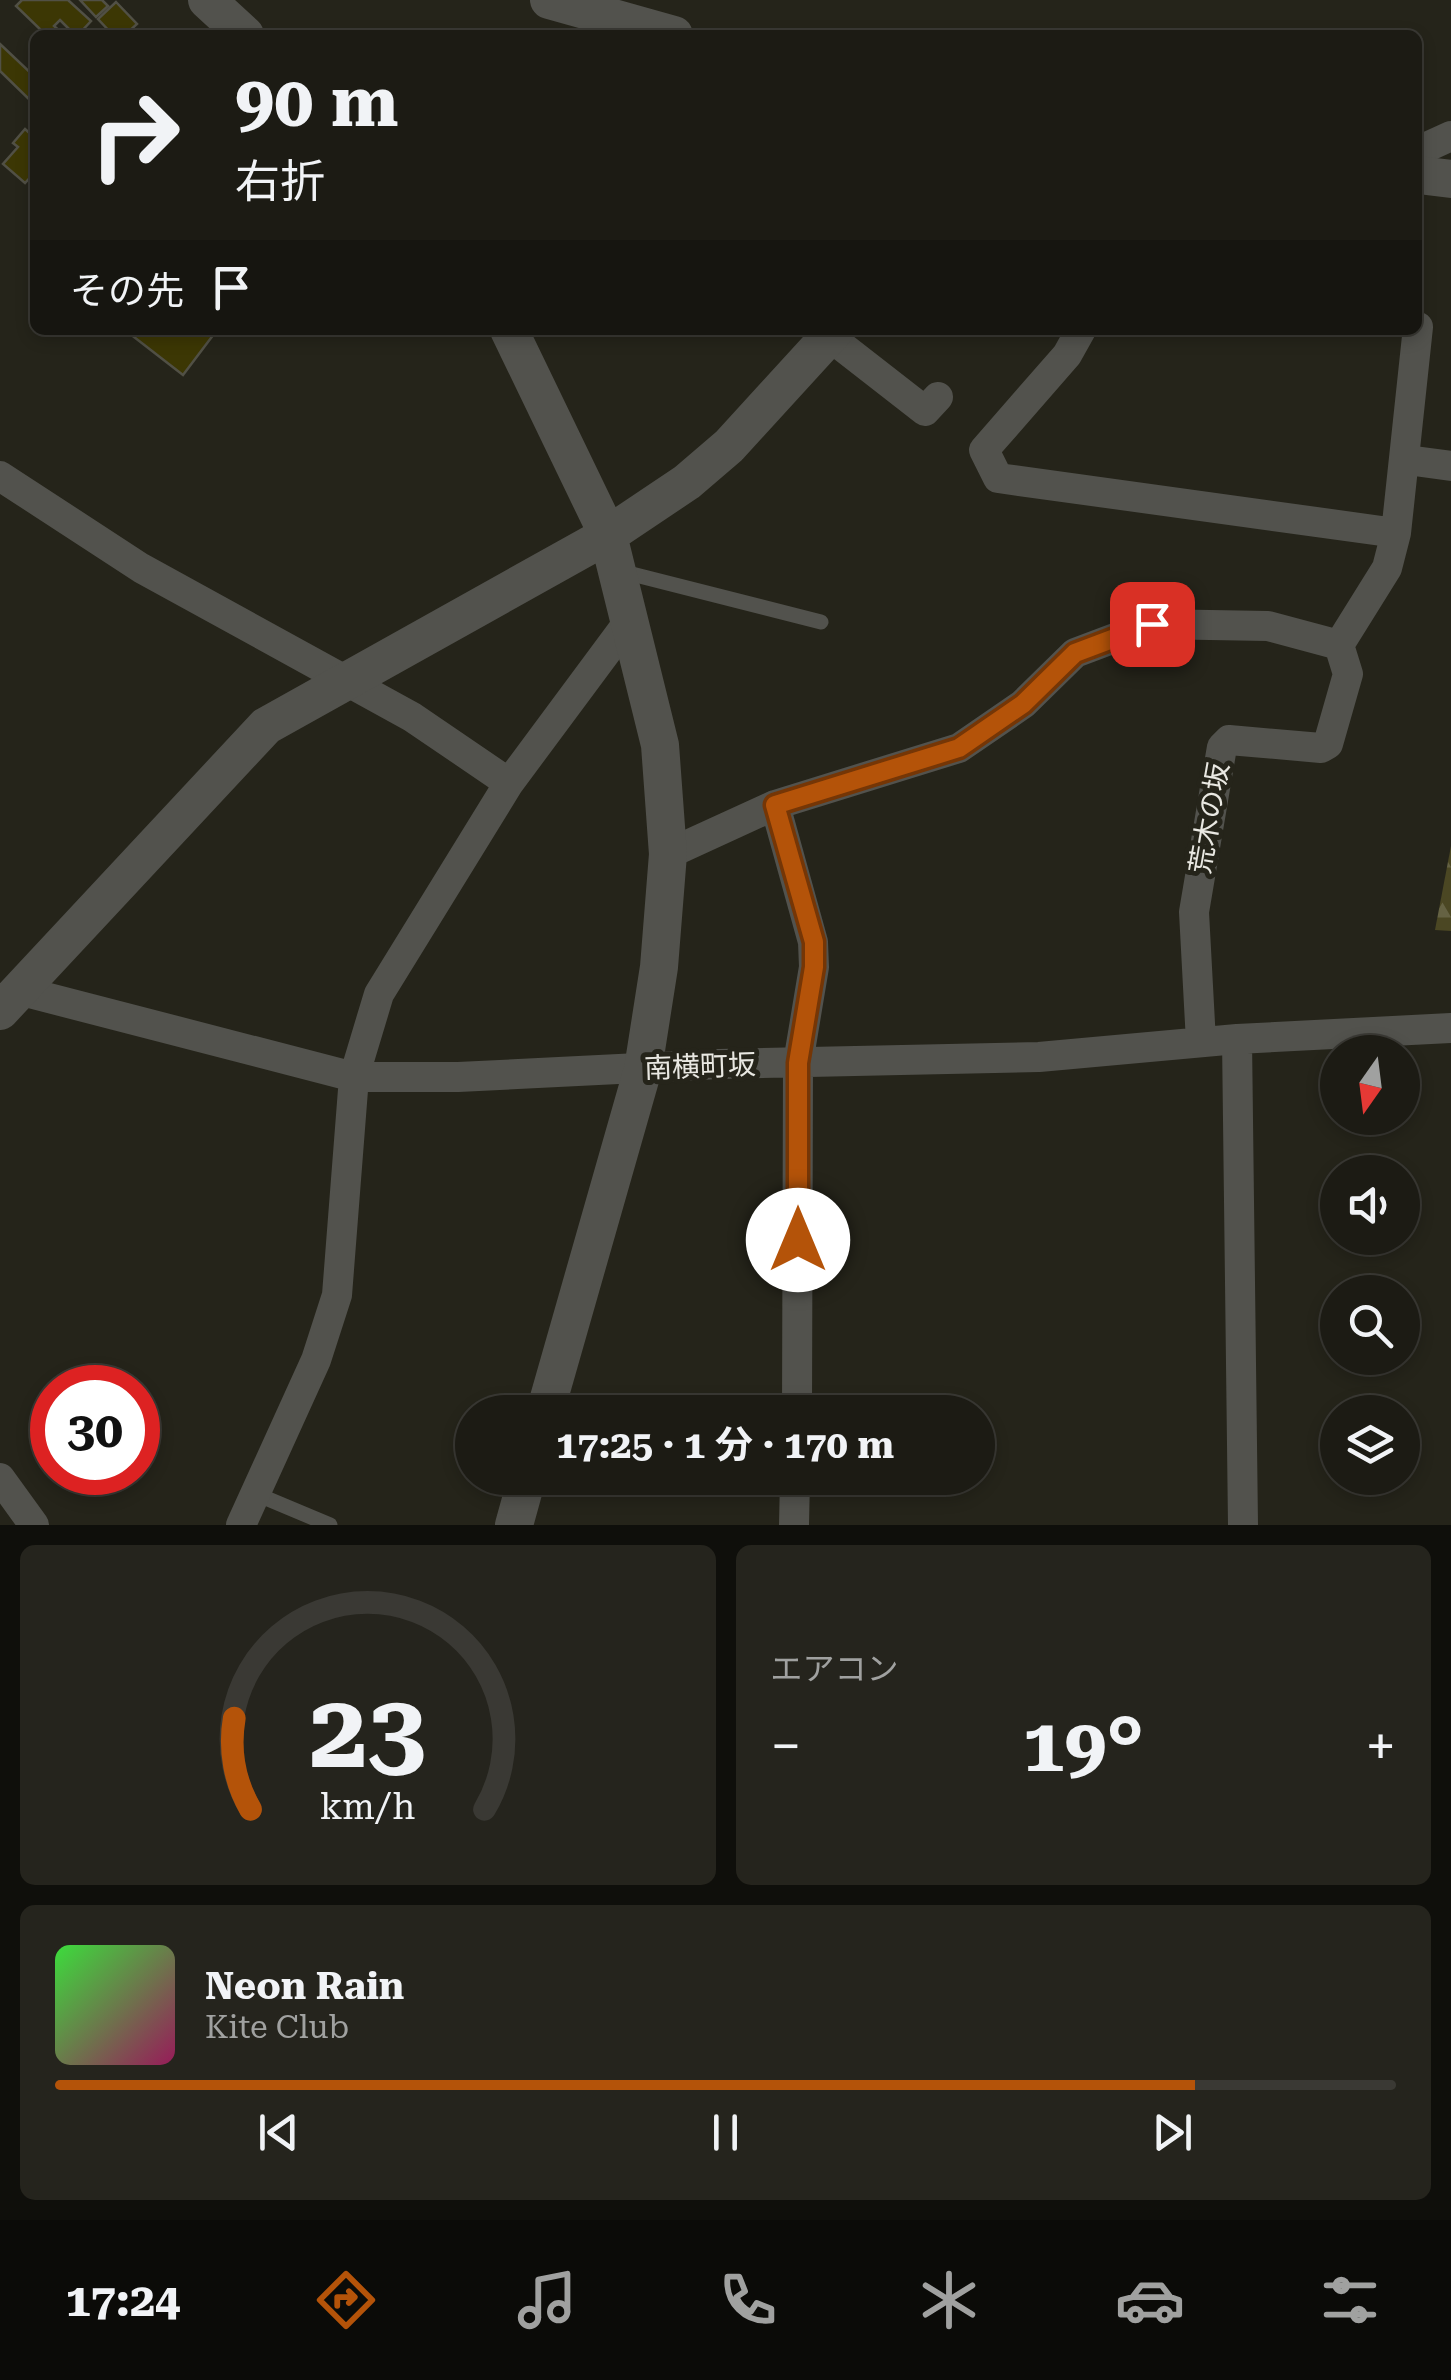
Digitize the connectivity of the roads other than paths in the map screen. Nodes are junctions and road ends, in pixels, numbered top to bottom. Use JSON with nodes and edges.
{"nodes":[{"id":1,"x":206,"y":0,"type":"edge"},
{"id":2,"x":549,"y":0,"type":"edge"},
{"id":3,"x":239,"y":30,"type":"edge"},
{"id":4,"x":656,"y":30,"type":"edge"},
{"id":5,"x":1451,"y":136,"type":"edge"},
{"id":6,"x":1422,"y":149,"type":"edge"},
{"id":7,"x":1422,"y":175,"type":"edge"},
{"id":8,"x":1451,"y":179,"type":"edge"},
{"id":9,"x":511,"y":335,"type":"edge"},
{"id":10,"x":831,"y":335,"type":"edge"},
{"id":11,"x":833,"y":335,"type":"edge"},
{"id":12,"x":1078,"y":335,"type":"edge"},
{"id":13,"x":1417,"y":335,"type":"edge"},
{"id":14,"x":938,"y":397,"type":"dead end"},
{"id":15,"x":1407,"y":460,"type":"junction"},
{"id":16,"x":1451,"y":466,"type":"edge"},
{"id":17,"x":0,"y":476,"type":"edge"},
{"id":18,"x":1396,"y":533,"type":"junction"},
{"id":19,"x":612,"y":552,"type":"junction"},
{"id":20,"x":630,"y":620,"type":"junction"},
{"id":21,"x":822,"y":622,"type":"dead end"},
{"id":22,"x":1339,"y":645,"type":"junction"},
{"id":23,"x":350,"y":680,"type":"junction"},
{"id":24,"x":510,"y":784,"type":"junction"},
{"id":25,"x":775,"y":805,"type":"junction"},
{"id":26,"x":668,"y":854,"type":"junction"},
{"id":27,"x":9,"y":1001,"type":"edge"},
{"id":28,"x":1451,"y":1028,"type":"edge"},
{"id":29,"x":1238,"y":1039,"type":"junction"},
{"id":30,"x":1201,"y":1042,"type":"junction"},
{"id":31,"x":798,"y":1063,"type":"junction"},
{"id":32,"x":643,"y":1069,"type":"junction"},
{"id":33,"x":354,"y":1076,"type":"junction"},
{"id":34,"x":550,"y":1395,"type":"edge"},
{"id":35,"x":797,"y":1395,"type":"edge"},
{"id":36,"x":0,"y":1478,"type":"edge"},
{"id":37,"x":256,"y":1494,"type":"junction"},
{"id":38,"x":522,"y":1495,"type":"edge"},
{"id":39,"x":795,"y":1495,"type":"edge"},
{"id":40,"x":34,"y":1525,"type":"edge"},
{"id":41,"x":242,"y":1525,"type":"edge"},
{"id":42,"x":330,"y":1525,"type":"edge"},
{"id":43,"x":514,"y":1525,"type":"edge"},
{"id":44,"x":794,"y":1525,"type":"edge"},
{"id":45,"x":1243,"y":1525,"type":"edge"}],
"edges":[{"from":1,"to":3,"type":"street"},
{"from":2,"to":4,"type":"street"},
{"from":5,"to":6,"type":"street"},
{"from":7,"to":8,"type":"street"},
{"from":9,"to":19,"type":"street"},
{"from":10,"to":19,"type":"street"},
{"from":11,"to":14,"type":"street"},
{"from":12,"to":18,"type":"street"},
{"from":13,"to":15,"type":"street"},
{"from":15,"to":16,"type":"street"},
{"from":15,"to":18,"type":"street"},
{"from":17,"to":23,"type":"street"},
{"from":18,"to":22,"type":"street"},
{"from":19,"to":20,"type":"street"},
{"from":19,"to":21,"type":"lane"},
{"from":19,"to":23,"type":"street"},
{"from":20,"to":24,"type":"street"},
{"from":20,"to":26,"type":"street"},
{"from":22,"to":25,"type":"street"},
{"from":22,"to":30,"type":"street","name":"荒木の坂"},
{"from":23,"to":24,"type":"street"},
{"from":23,"to":27,"type":"street"},
{"from":24,"to":33,"type":"street"},
{"from":25,"to":26,"type":"street"},
{"from":25,"to":31,"type":"street"},
{"from":26,"to":32,"type":"street"},
{"from":27,"to":33,"type":"street","name":"南横町坂"},
{"from":28,"to":29,"type":"street","name":"南横町坂"},
{"from":29,"to":30,"type":"street","name":"南横町坂"},
{"from":29,"to":45,"type":"street"},
{"from":30,"to":31,"type":"street","name":"南横町坂"},
{"from":31,"to":32,"type":"street","name":"南横町坂"},
{"from":31,"to":35,"type":"street"},
{"from":32,"to":33,"type":"street","name":"南横町坂"},
{"from":32,"to":34,"type":"street"},
{"from":33,"to":37,"type":"street"},
{"from":36,"to":40,"type":"street"},
{"from":37,"to":41,"type":"street"},
{"from":37,"to":42,"type":"lane"},
{"from":38,"to":43,"type":"street"},
{"from":39,"to":44,"type":"street"}]}
